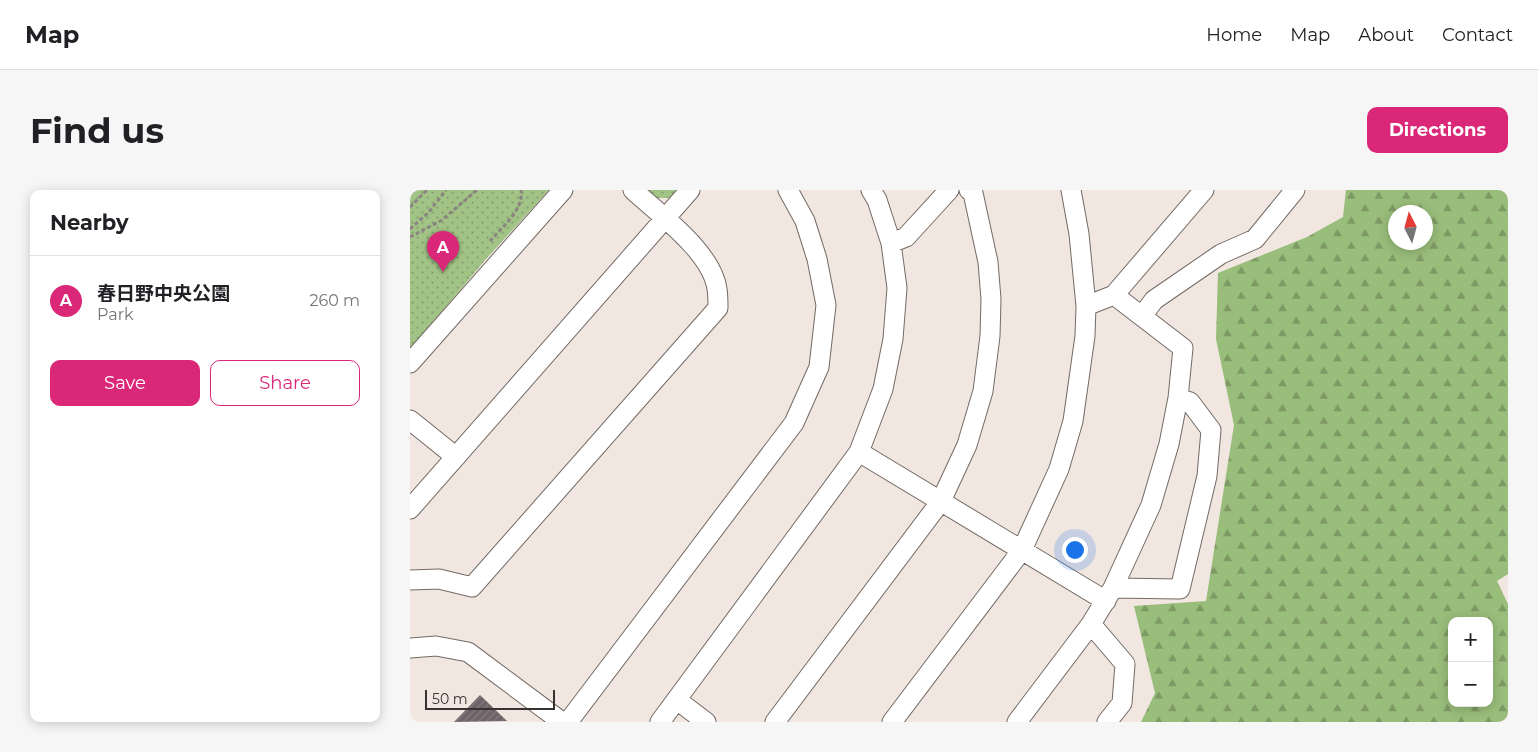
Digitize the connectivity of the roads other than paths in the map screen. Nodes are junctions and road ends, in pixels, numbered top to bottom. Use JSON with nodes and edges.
{"nodes":[{"id":1,"x":564,"y":190,"type":"edge"},
{"id":2,"x":632,"y":190,"type":"edge"},
{"id":3,"x":690,"y":190,"type":"edge"},
{"id":4,"x":788,"y":190,"type":"edge"},
{"id":5,"x":871,"y":190,"type":"edge"},
{"id":6,"x":949,"y":190,"type":"edge"},
{"id":7,"x":969,"y":190,"type":"edge"},
{"id":8,"x":1071,"y":190,"type":"edge"},
{"id":9,"x":1204,"y":190,"type":"edge"},
{"id":10,"x":1296,"y":190,"type":"edge"},
{"id":11,"x":665,"y":219,"type":"junction"},
{"id":12,"x":891,"y":243,"type":"junction"},
{"id":13,"x":1114,"y":295,"type":"junction"},
{"id":14,"x":1086,"y":306,"type":"junction"},
{"id":15,"x":1142,"y":316,"type":"junction"},
{"id":16,"x":410,"y":363,"type":"edge"},
{"id":17,"x":1178,"y":398,"type":"junction"},
{"id":18,"x":410,"y":420,"type":"edge"},
{"id":19,"x":859,"y":452,"type":"junction"},
{"id":20,"x":456,"y":456,"type":"junction"},
{"id":21,"x":941,"y":501,"type":"junction"},
{"id":22,"x":410,"y":509,"type":"edge"},
{"id":23,"x":1022,"y":550,"type":"junction"},
{"id":24,"x":410,"y":580,"type":"edge"},
{"id":25,"x":1109,"y":594,"type":"junction"},
{"id":26,"x":1091,"y":624,"type":"junction"},
{"id":27,"x":410,"y":648,"type":"edge"},
{"id":28,"x":677,"y":700,"type":"junction"},
{"id":29,"x":895,"y":721,"type":"edge"},
{"id":30,"x":562,"y":722,"type":"edge"},
{"id":31,"x":568,"y":722,"type":"edge"},
{"id":32,"x":660,"y":722,"type":"edge"},
{"id":33,"x":706,"y":722,"type":"edge"},
{"id":34,"x":775,"y":722,"type":"edge"},
{"id":35,"x":1017,"y":722,"type":"edge"},
{"id":36,"x":1108,"y":722,"type":"edge"}],
"edges":[{"from":1,"to":16,"type":"street"},
{"from":2,"to":11,"type":"street"},
{"from":3,"to":11,"type":"street"},
{"from":4,"to":31,"type":"street"},
{"from":5,"to":12,"type":"street"},
{"from":6,"to":12,"type":"street"},
{"from":7,"to":21,"type":"street"},
{"from":8,"to":14,"type":"street"},
{"from":9,"to":13,"type":"street"},
{"from":10,"to":15,"type":"street"},
{"from":11,"to":20,"type":"street"},
{"from":11,"to":24,"type":"street"},
{"from":12,"to":19,"type":"street"},
{"from":13,"to":14,"type":"street"},
{"from":13,"to":15,"type":"street"},
{"from":14,"to":23,"type":"street"},
{"from":15,"to":17,"type":"street"},
{"from":17,"to":25,"type":"street"},
{"from":17,"to":25,"type":"street"},
{"from":18,"to":20,"type":"street"},
{"from":19,"to":21,"type":"street"},
{"from":19,"to":28,"type":"street"},
{"from":20,"to":22,"type":"street"},
{"from":21,"to":23,"type":"street"},
{"from":21,"to":34,"type":"street"},
{"from":23,"to":25,"type":"street"},
{"from":23,"to":29,"type":"street"},
{"from":25,"to":26,"type":"street"},
{"from":26,"to":35,"type":"street"},
{"from":26,"to":36,"type":"street"},
{"from":27,"to":30,"type":"street"},
{"from":28,"to":32,"type":"street"},
{"from":28,"to":33,"type":"street"}]}
